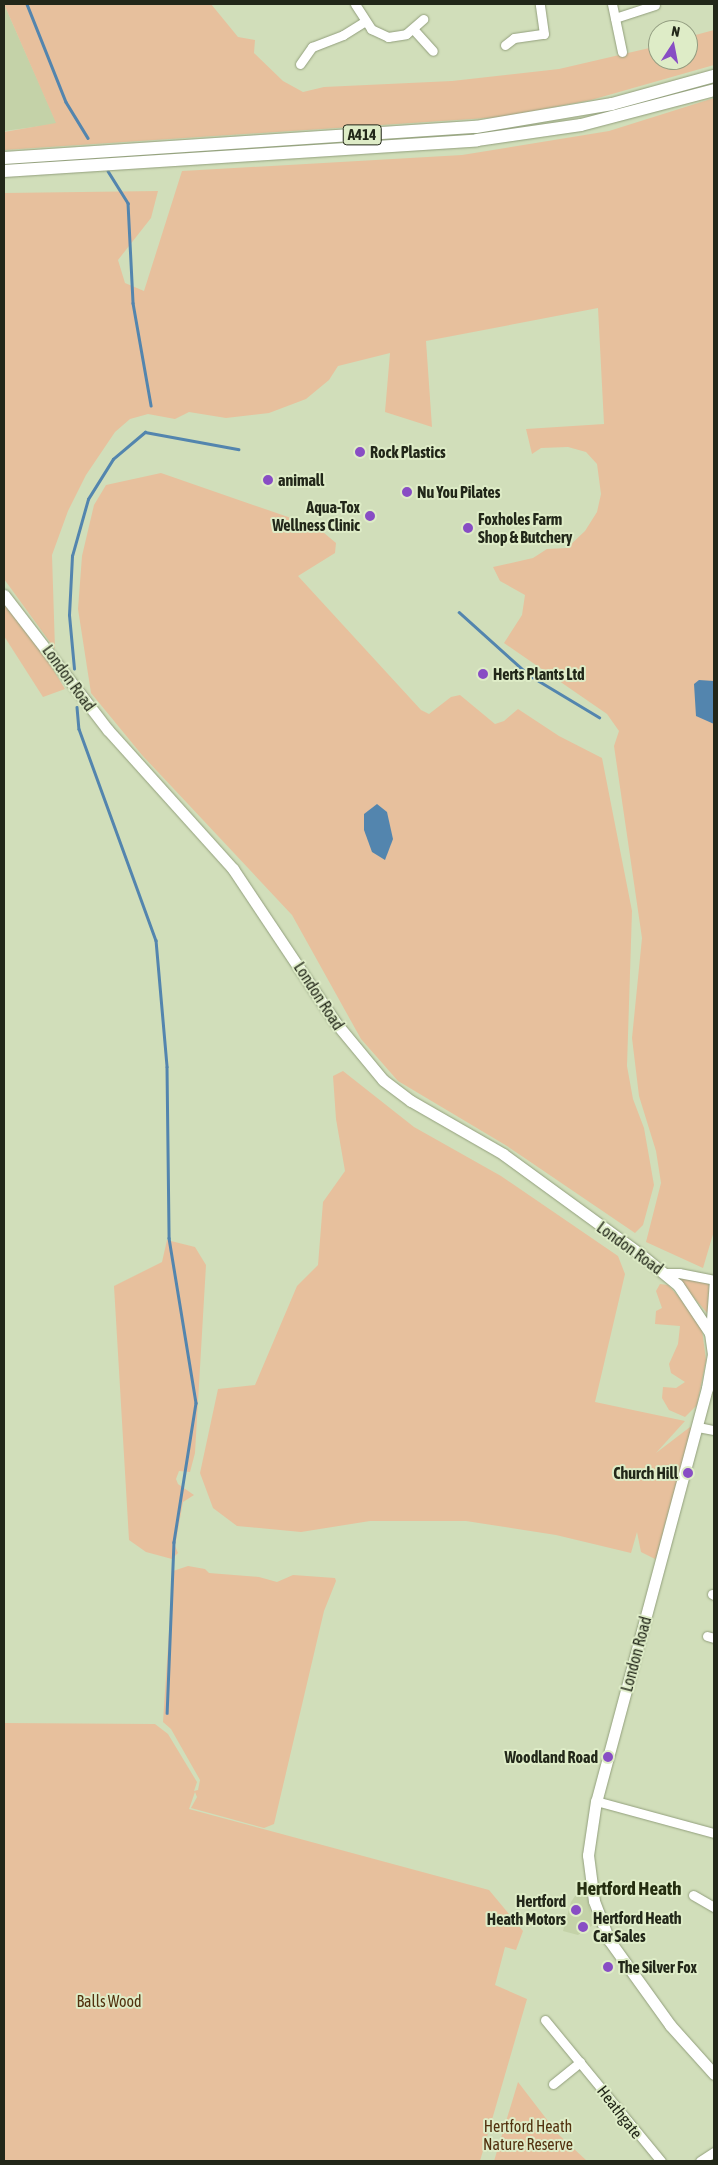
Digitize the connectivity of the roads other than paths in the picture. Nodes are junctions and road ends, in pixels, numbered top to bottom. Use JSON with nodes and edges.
{"nodes":[{"id":1,"x":354,"y":4,"type":"edge"},
{"id":2,"x":540,"y":4,"type":"edge"},
{"id":3,"x":612,"y":4,"type":"edge"},
{"id":4,"x":655,"y":5,"type":"dead end"},
{"id":5,"x":614,"y":18,"type":"junction"},
{"id":6,"x":423,"y":19,"type":"dead end"},
{"id":7,"x":365,"y":22,"type":"junction"},
{"id":8,"x":414,"y":30,"type":"junction"},
{"id":9,"x":505,"y":45,"type":"dead end"},
{"id":10,"x":433,"y":51,"type":"dead end"},
{"id":11,"x":622,"y":52,"type":"dead end"},
{"id":12,"x":300,"y":64,"type":"dead end"},
{"id":13,"x":714,"y":76,"type":"edge"},
{"id":14,"x":714,"y":90,"type":"edge"},
{"id":15,"x":4,"y":158,"type":"edge"},
{"id":16,"x":4,"y":172,"type":"edge"},
{"id":17,"x":4,"y":595,"type":"edge"},
{"id":18,"x":665,"y":1273,"type":"junction"},
{"id":19,"x":714,"y":1280,"type":"edge"},
{"id":20,"x":710,"y":1333,"type":"junction"},
{"id":21,"x":698,"y":1427,"type":"junction"},
{"id":22,"x":714,"y":1430,"type":"edge"},
{"id":23,"x":596,"y":1801,"type":"junction"},
{"id":24,"x":714,"y":1833,"type":"edge"},
{"id":25,"x":693,"y":1895,"type":"dead end"},
{"id":26,"x":714,"y":1907,"type":"edge"},
{"id":27,"x":546,"y":2020,"type":"dead end"},
{"id":28,"x":580,"y":2062,"type":"junction"},
{"id":29,"x":714,"y":2074,"type":"edge"},
{"id":30,"x":553,"y":2084,"type":"dead end"},
{"id":31,"x":714,"y":2152,"type":"edge"},
{"id":32,"x":661,"y":2161,"type":"edge"},
{"id":33,"x":700,"y":2161,"type":"edge"}],
"edges":[{"from":1,"to":7,"type":"street"},
{"from":2,"to":9,"type":"street"},
{"from":3,"to":5,"type":"street"},
{"from":4,"to":5,"type":"street"},
{"from":5,"to":11,"type":"street"},
{"from":6,"to":8,"type":"street"},
{"from":7,"to":8,"type":"street"},
{"from":7,"to":12,"type":"street"},
{"from":8,"to":10,"type":"street"},
{"from":13,"to":15,"type":"highway","number":"A414"},
{"from":14,"to":16,"type":"highway","number":"A414"},
{"from":17,"to":18,"type":"main road","name":"London Road"},
{"from":18,"to":19,"type":"street"},
{"from":18,"to":20,"type":"main road","name":"London Road"},
{"from":19,"to":20,"type":"street"},
{"from":20,"to":21,"type":"main road","name":"London Road"},
{"from":21,"to":22,"type":"street"},
{"from":21,"to":23,"type":"main road","name":"London Road"},
{"from":23,"to":24,"type":"street"},
{"from":23,"to":29,"type":"main road","name":"London Road"},
{"from":25,"to":26,"type":"street"},
{"from":27,"to":28,"type":"street","name":"Heathgate"},
{"from":28,"to":30,"type":"street"},
{"from":28,"to":32,"type":"street","name":"Heathgate"},
{"from":31,"to":33,"type":"street"}]}
